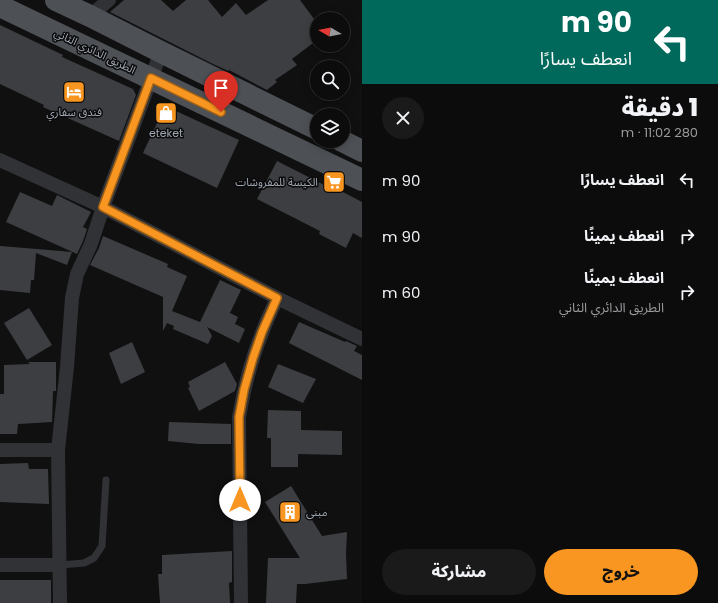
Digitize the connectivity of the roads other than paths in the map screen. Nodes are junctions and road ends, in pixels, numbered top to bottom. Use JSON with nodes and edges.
{"nodes":[{"id":1,"x":56,"y":0,"type":"edge"},
{"id":2,"x":109,"y":0,"type":"edge"},
{"id":3,"x":0,"y":6,"type":"edge"},
{"id":4,"x":90,"y":16,"type":"junction"},
{"id":5,"x":161,"y":52,"type":"junction"},
{"id":6,"x":151,"y":78,"type":"junction"},
{"id":7,"x":310,"y":125,"type":"edge"},
{"id":8,"x":350,"y":145,"type":"edge"},
{"id":9,"x":362,"y":151,"type":"edge"},
{"id":10,"x":0,"y":161,"type":"edge"},
{"id":11,"x":362,"y":180,"type":"edge"},
{"id":12,"x":103,"y":207,"type":"junction"},
{"id":13,"x":277,"y":298,"type":"junction"},
{"id":14,"x":362,"y":339,"type":"edge"},
{"id":15,"x":0,"y":450,"type":"edge"},
{"id":16,"x":58,"y":450,"type":"junction"},
{"id":17,"x":106,"y":480,"type":"dead end"},
{"id":18,"x":0,"y":565,"type":"edge"},
{"id":19,"x":60,"y":565,"type":"junction"},
{"id":20,"x":60,"y":603,"type":"edge"},
{"id":21,"x":241,"y":603,"type":"edge"}],
"edges":[{"from":1,"to":4,"type":"main road"},
{"from":2,"to":4,"type":"street"},
{"from":3,"to":6,"type":"main road","name":"الطريق الدائري الثاني"},
{"from":4,"to":5,"type":"main road"},
{"from":5,"to":6,"type":"street"},
{"from":5,"to":7,"type":"main road"},
{"from":6,"to":11,"type":"main road","name":"الطريق الدائري الثاني"},
{"from":6,"to":12,"type":"street"},
{"from":8,"to":9,"type":"main road"},
{"from":10,"to":12,"type":"street"},
{"from":12,"to":13,"type":"street"},
{"from":12,"to":16,"type":"street"},
{"from":13,"to":14,"type":"street"},
{"from":13,"to":21,"type":"street"},
{"from":15,"to":16,"type":"street"},
{"from":16,"to":19,"type":"street"},
{"from":17,"to":19,"type":"lane"},
{"from":18,"to":19,"type":"street"},
{"from":19,"to":20,"type":"street"}]}
